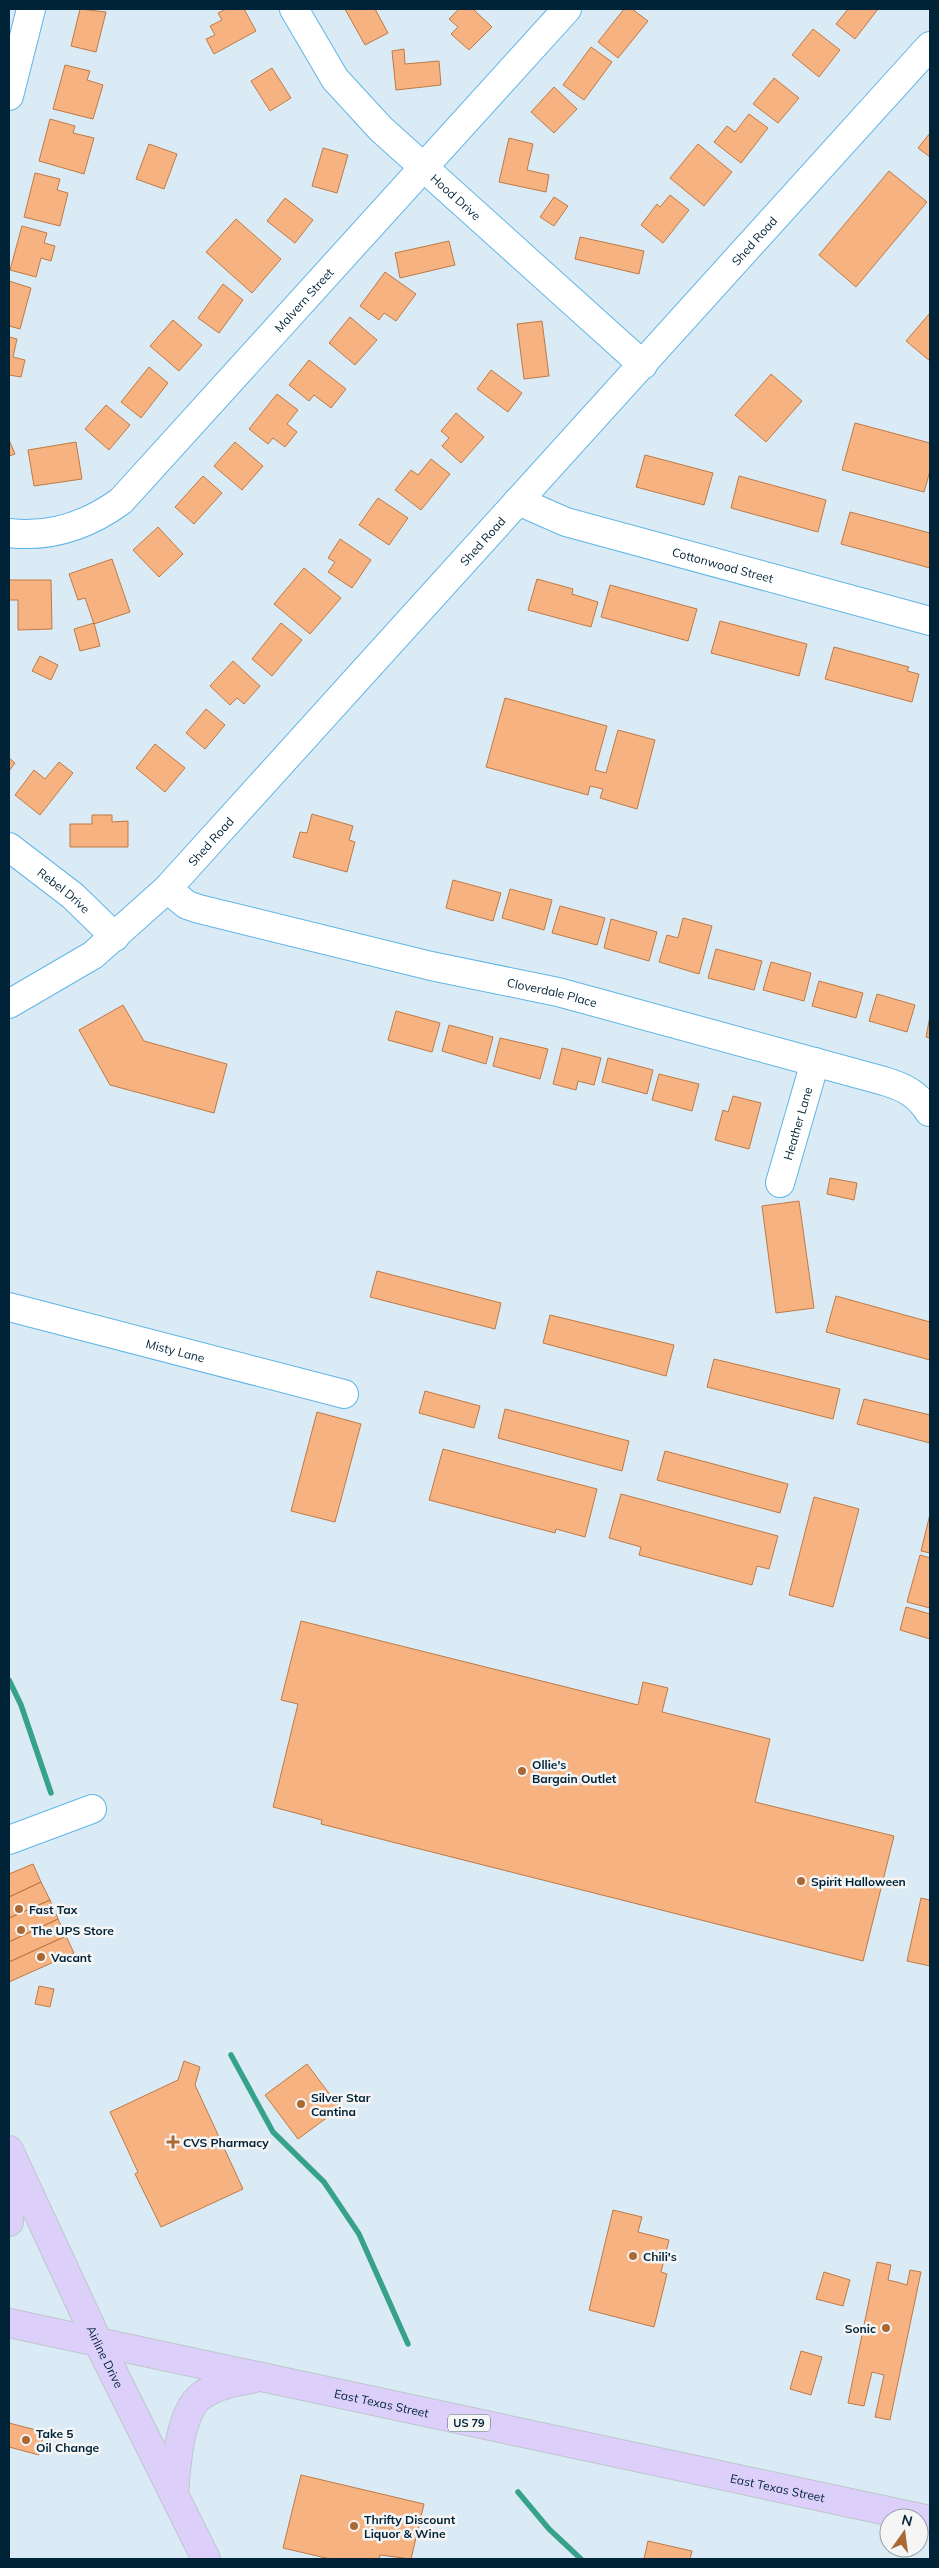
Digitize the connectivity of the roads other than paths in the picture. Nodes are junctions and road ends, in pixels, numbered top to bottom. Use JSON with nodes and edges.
{"nodes":[{"id":1,"x":31,"y":9,"type":"edge"},
{"id":2,"x":294,"y":9,"type":"edge"},
{"id":3,"x":566,"y":9,"type":"edge"},
{"id":4,"x":930,"y":46,"type":"edge"},
{"id":5,"x":9,"y":96,"type":"edge"},
{"id":6,"x":423,"y":168,"type":"junction"},
{"id":7,"x":643,"y":364,"type":"junction"},
{"id":8,"x":518,"y":501,"type":"junction"},
{"id":9,"x":9,"y":533,"type":"edge"},
{"id":10,"x":930,"y":622,"type":"edge"},
{"id":11,"x":9,"y":847,"type":"edge"},
{"id":12,"x":167,"y":889,"type":"junction"},
{"id":13,"x":115,"y":937,"type":"junction"},
{"id":14,"x":9,"y":1004,"type":"edge"},
{"id":15,"x":816,"y":1062,"type":"junction"},
{"id":16,"x":929,"y":1112,"type":"edge"},
{"id":17,"x":780,"y":1184,"type":"dead end"},
{"id":18,"x":9,"y":1307,"type":"edge"},
{"id":19,"x":344,"y":1394,"type":"dead end"},
{"id":20,"x":92,"y":1809,"type":"dead end"},
{"id":21,"x":9,"y":1840,"type":"edge"},
{"id":22,"x":11,"y":2155,"type":"edge"},
{"id":23,"x":9,"y":2222,"type":"edge"},
{"id":24,"x":9,"y":2323,"type":"edge"},
{"id":25,"x":98,"y":2342,"type":"junction"},
{"id":26,"x":260,"y":2378,"type":"junction"},
{"id":27,"x":174,"y":2494,"type":"junction"},
{"id":28,"x":930,"y":2520,"type":"edge"},
{"id":29,"x":206,"y":2559,"type":"edge"}],
"edges":[{"from":1,"to":5,"type":"street"},
{"from":2,"to":6,"type":"street","name":"Hood Drive"},
{"from":3,"to":6,"type":"street","name":"Malvern Street"},
{"from":4,"to":7,"type":"street","name":"Shed Road"},
{"from":6,"to":7,"type":"street","name":"Hood Drive"},
{"from":6,"to":9,"type":"street","name":"Malvern Street"},
{"from":7,"to":8,"type":"street","name":"Shed Road"},
{"from":8,"to":10,"type":"street","name":"Cottonwood Street"},
{"from":8,"to":12,"type":"street","name":"Shed Road"},
{"from":11,"to":13,"type":"street","name":"Rebel Drive"},
{"from":12,"to":13,"type":"street","name":"Shed Road"},
{"from":12,"to":15,"type":"street","name":"Cloverdale Place"},
{"from":13,"to":14,"type":"street","name":"Shed Road"},
{"from":15,"to":16,"type":"street","name":"Cloverdale Place"},
{"from":15,"to":17,"type":"street","name":"Heather Lane"},
{"from":18,"to":19,"type":"street","name":"Misty Lane"},
{"from":20,"to":21,"type":"street"},
{"from":22,"to":23,"type":"main road"},
{"from":22,"to":25,"type":"main road","name":"Airline Drive"},
{"from":24,"to":25,"type":"main road","name":"East Texas Street","number":"US 79"},
{"from":25,"to":26,"type":"main road","name":"East Texas Street","number":"US 79"},
{"from":25,"to":27,"type":"main road","name":"Airline Drive"},
{"from":26,"to":27,"type":"main road"},
{"from":26,"to":28,"type":"main road","name":"East Texas Street","number":"US 79"},
{"from":27,"to":29,"type":"main road","name":"Airline Drive"}]}
